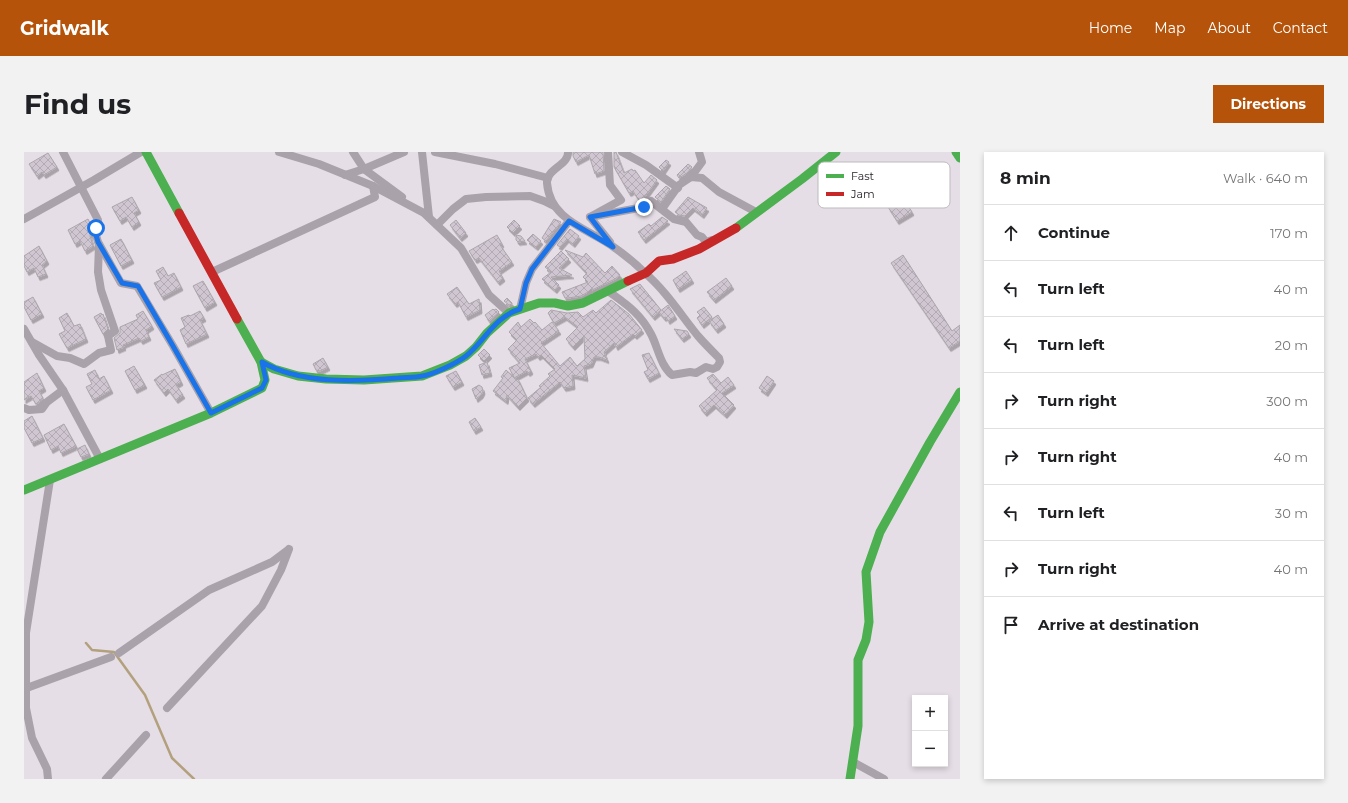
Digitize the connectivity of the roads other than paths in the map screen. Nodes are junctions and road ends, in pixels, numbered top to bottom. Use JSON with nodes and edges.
{"nodes":[{"id":1,"x":63,"y":152,"type":"edge"},
{"id":2,"x":141,"y":152,"type":"edge"},
{"id":3,"x":146,"y":152,"type":"edge"},
{"id":4,"x":279,"y":152,"type":"edge"},
{"id":5,"x":353,"y":152,"type":"edge"},
{"id":6,"x":404,"y":152,"type":"edge"},
{"id":7,"x":422,"y":152,"type":"edge"},
{"id":8,"x":435,"y":152,"type":"edge"},
{"id":9,"x":568,"y":152,"type":"edge"},
{"id":10,"x":608,"y":152,"type":"edge"},
{"id":11,"x":622,"y":152,"type":"edge"},
{"id":12,"x":699,"y":152,"type":"edge"},
{"id":13,"x":836,"y":152,"type":"edge"},
{"id":14,"x":956,"y":152,"type":"edge"},
{"id":15,"x":960,"y":158,"type":"edge"},
{"id":16,"x":823,"y":162,"type":"edge"},
{"id":17,"x":818,"y":166,"type":"edge"},
{"id":18,"x":364,"y":169,"type":"junction"},
{"id":19,"x":345,"y":175,"type":"junction"},
{"id":20,"x":691,"y":177,"type":"junction"},
{"id":21,"x":548,"y":178,"type":"junction"},
{"id":22,"x":373,"y":186,"type":"junction"},
{"id":23,"x":82,"y":187,"type":"junction"},
{"id":24,"x":678,"y":188,"type":"junction"},
{"id":25,"x":554,"y":206,"type":"junction"},
{"id":26,"x":662,"y":209,"type":"junction"},
{"id":27,"x":756,"y":212,"type":"junction"},
{"id":28,"x":426,"y":215,"type":"junction"},
{"id":29,"x":590,"y":217,"type":"junction"},
{"id":30,"x":24,"y":219,"type":"edge"},
{"id":31,"x":569,"y":221,"type":"junction"},
{"id":32,"x":437,"y":225,"type":"junction"},
{"id":33,"x":730,"y":232,"type":"junction"},
{"id":34,"x":99,"y":245,"type":"junction"},
{"id":35,"x":613,"y":247,"type":"junction"},
{"id":36,"x":212,"y":272,"type":"junction"},
{"id":37,"x":646,"y":273,"type":"junction"},
{"id":38,"x":608,"y":291,"type":"junction"},
{"id":39,"x":520,"y":309,"type":"junction"},
{"id":40,"x":509,"y":313,"type":"junction"},
{"id":41,"x":24,"y":329,"type":"edge"},
{"id":42,"x":32,"y":342,"type":"junction"},
{"id":43,"x":262,"y":362,"type":"junction"},
{"id":44,"x":63,"y":390,"type":"junction"},
{"id":45,"x":960,"y":392,"type":"edge"},
{"id":46,"x":24,"y":408,"type":"edge"},
{"id":47,"x":211,"y":413,"type":"junction"},
{"id":48,"x":100,"y":459,"type":"junction"},
{"id":49,"x":50,"y":480,"type":"junction"},
{"id":50,"x":24,"y":490,"type":"edge"},
{"id":51,"x":25,"y":688,"type":"edge"},
{"id":52,"x":167,"y":708,"type":"dead end"},
{"id":53,"x":146,"y":735,"type":"dead end"},
{"id":54,"x":853,"y":762,"type":"junction"},
{"id":55,"x":48,"y":779,"type":"edge"},
{"id":56,"x":106,"y":779,"type":"edge"},
{"id":57,"x":850,"y":779,"type":"edge"},
{"id":58,"x":884,"y":779,"type":"edge"}],
"edges":[{"from":1,"to":23,"type":"street"},
{"from":2,"to":23,"type":"street"},
{"from":3,"to":36,"type":"street"},
{"from":4,"to":19,"type":"street"},
{"from":5,"to":18,"type":"street"},
{"from":6,"to":18,"type":"street"},
{"from":7,"to":28,"type":"street"},
{"from":8,"to":21,"type":"street"},
{"from":9,"to":21,"type":"street"},
{"from":10,"to":29,"type":"street"},
{"from":11,"to":24,"type":"street"},
{"from":12,"to":20,"type":"street"},
{"from":13,"to":16,"type":"street"},
{"from":14,"to":15,"type":"street"},
{"from":17,"to":27,"type":"street"},
{"from":18,"to":19,"type":"street"},
{"from":18,"to":28,"type":"street"},
{"from":19,"to":22,"type":"street"},
{"from":20,"to":24,"type":"street"},
{"from":20,"to":27,"type":"street"},
{"from":21,"to":25,"type":"street"},
{"from":22,"to":28,"type":"street"},
{"from":22,"to":36,"type":"street"},
{"from":23,"to":30,"type":"street"},
{"from":23,"to":34,"type":"street"},
{"from":24,"to":26,"type":"street"},
{"from":25,"to":31,"type":"street"},
{"from":25,"to":32,"type":"street"},
{"from":26,"to":29,"type":"street"},
{"from":26,"to":33,"type":"street"},
{"from":27,"to":33,"type":"street"},
{"from":28,"to":32,"type":"street"},
{"from":29,"to":35,"type":"street"},
{"from":31,"to":35,"type":"street"},
{"from":31,"to":39,"type":"street"},
{"from":32,"to":40,"type":"street"},
{"from":33,"to":37,"type":"street"},
{"from":34,"to":42,"type":"street"},
{"from":34,"to":47,"type":"street"},
{"from":35,"to":37,"type":"street"},
{"from":36,"to":43,"type":"street"},
{"from":37,"to":38,"type":"street"},
{"from":37,"to":38,"type":"street"},
{"from":38,"to":39,"type":"street"},
{"from":39,"to":40,"type":"street"},
{"from":40,"to":43,"type":"street"},
{"from":41,"to":42,"type":"street"},
{"from":42,"to":44,"type":"street"},
{"from":43,"to":47,"type":"street"},
{"from":44,"to":46,"type":"street"},
{"from":44,"to":48,"type":"street"},
{"from":45,"to":54,"type":"street"},
{"from":47,"to":48,"type":"street"},
{"from":48,"to":49,"type":"street"},
{"from":49,"to":50,"type":"street"},
{"from":49,"to":51,"type":"street"},
{"from":51,"to":52,"type":"street"},
{"from":51,"to":55,"type":"street"},
{"from":53,"to":56,"type":"street"},
{"from":54,"to":57,"type":"street"},
{"from":54,"to":58,"type":"street"}]}
